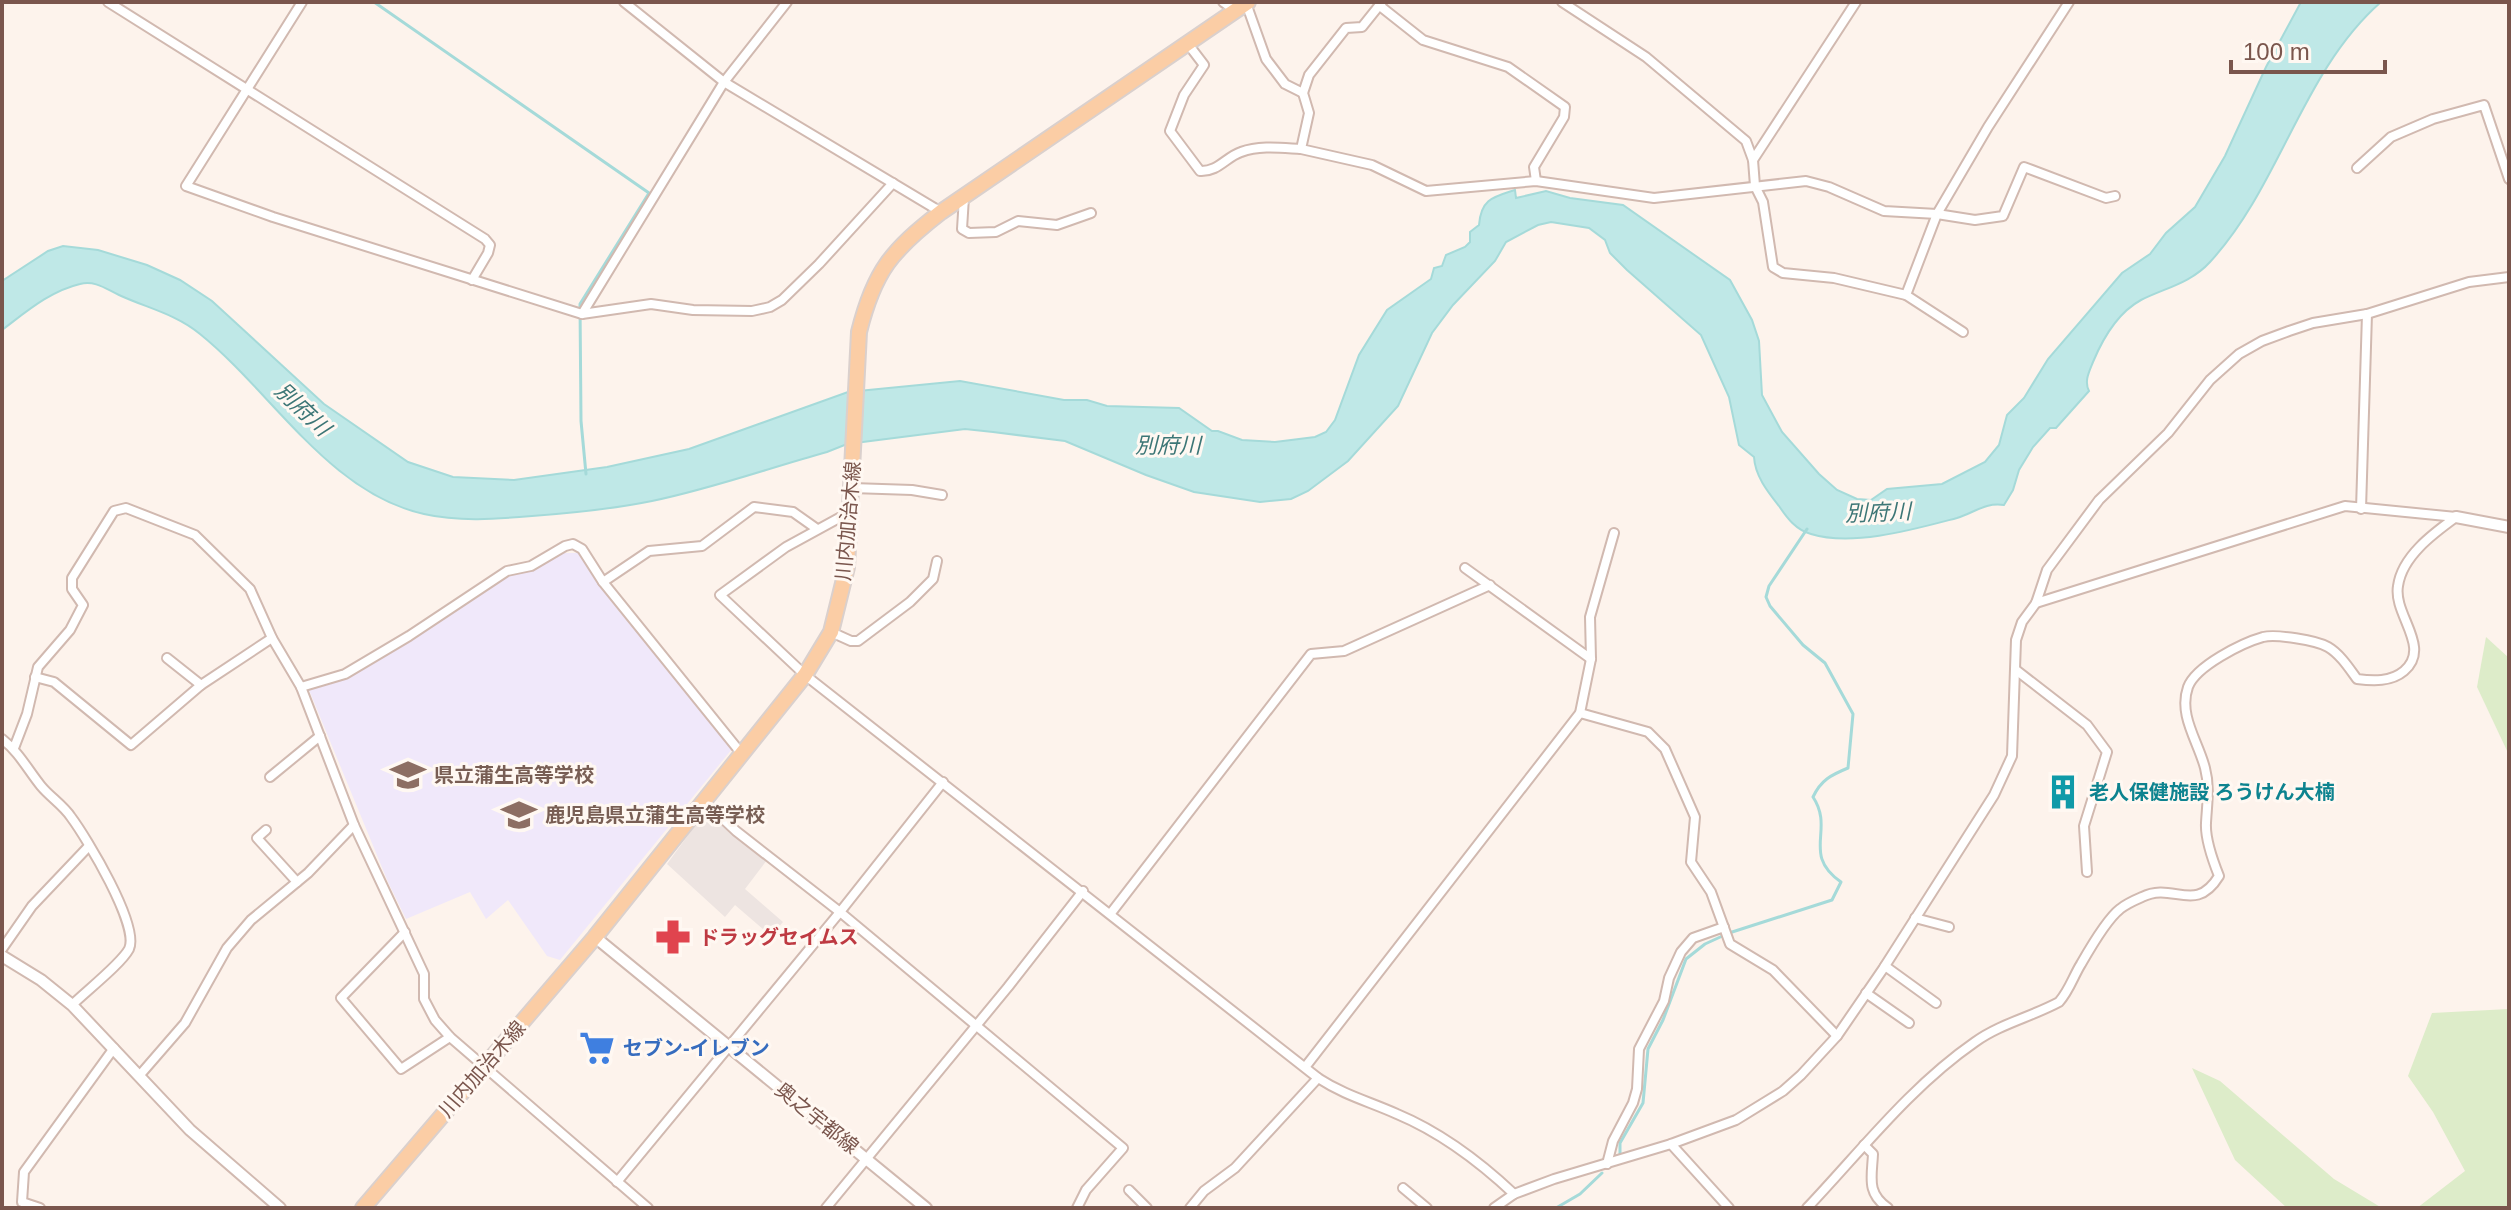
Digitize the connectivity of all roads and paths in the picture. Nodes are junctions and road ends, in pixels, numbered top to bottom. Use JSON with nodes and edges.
{"nodes":[{"id":1,"x":108,"y":2,"type":"edge"},
{"id":2,"x":302,"y":2,"type":"edge"},
{"id":3,"x":624,"y":2,"type":"edge"},
{"id":4,"x":787,"y":2,"type":"edge"},
{"id":5,"x":1562,"y":2,"type":"edge"},
{"id":6,"x":1856,"y":2,"type":"edge"},
{"id":7,"x":2069,"y":2,"type":"edge"},
{"id":8,"x":1381,"y":4,"type":"edge"},
{"id":9,"x":1238,"y":5,"type":"edge"},
{"id":10,"x":1188,"y":44,"type":"junction"},
{"id":11,"x":724,"y":82,"type":"junction"},
{"id":12,"x":247,"y":89,"type":"junction"},
{"id":13,"x":1303,"y":93,"type":"junction"},
{"id":14,"x":1301,"y":149,"type":"junction"},
{"id":15,"x":1753,"y":160,"type":"junction"},
{"id":16,"x":2357,"y":168,"type":"dead end"},
{"id":17,"x":2509,"y":179,"type":"edge"},
{"id":18,"x":1536,"y":181,"type":"junction"},
{"id":19,"x":893,"y":183,"type":"junction"},
{"id":20,"x":1755,"y":186,"type":"junction"},
{"id":21,"x":964,"y":196,"type":"junction"},
{"id":22,"x":2115,"y":196,"type":"dead end"},
{"id":23,"x":941,"y":212,"type":"junction"},
{"id":24,"x":1091,"y":213,"type":"dead end"},
{"id":25,"x":1937,"y":214,"type":"junction"},
{"id":26,"x":2509,"y":277,"type":"edge"},
{"id":27,"x":472,"y":280,"type":"junction"},
{"id":28,"x":1906,"y":295,"type":"junction"},
{"id":29,"x":582,"y":314,"type":"junction"},
{"id":30,"x":2367,"y":314,"type":"junction"},
{"id":31,"x":1963,"y":332,"type":"dead end"},
{"id":32,"x":852,"y":488,"type":"junction"},
{"id":33,"x":942,"y":495,"type":"dead end"},
{"id":34,"x":2361,"y":509,"type":"junction"},
{"id":35,"x":850,"y":512,"type":"junction"},
{"id":36,"x":2456,"y":517,"type":"junction"},
{"id":37,"x":2509,"y":527,"type":"edge"},
{"id":38,"x":817,"y":529,"type":"junction"},
{"id":39,"x":1614,"y":533,"type":"dead end"},
{"id":40,"x":937,"y":561,"type":"dead end"},
{"id":41,"x":1465,"y":568,"type":"dead end"},
{"id":42,"x":603,"y":582,"type":"junction"},
{"id":43,"x":1490,"y":585,"type":"junction"},
{"id":44,"x":2036,"y":603,"type":"junction"},
{"id":45,"x":831,"y":632,"type":"junction"},
{"id":46,"x":272,"y":638,"type":"junction"},
{"id":47,"x":167,"y":658,"type":"dead end"},
{"id":48,"x":1591,"y":659,"type":"junction"},
{"id":49,"x":2016,"y":670,"type":"junction"},
{"id":50,"x":805,"y":675,"type":"junction"},
{"id":51,"x":35,"y":677,"type":"junction"},
{"id":52,"x":201,"y":685,"type":"junction"},
{"id":53,"x":301,"y":687,"type":"junction"},
{"id":54,"x":1580,"y":713,"type":"junction"},
{"id":55,"x":320,"y":736,"type":"junction"},
{"id":56,"x":2,"y":739,"type":"edge"},
{"id":57,"x":14,"y":748,"type":"junction"},
{"id":58,"x":741,"y":753,"type":"junction"},
{"id":59,"x":270,"y":777,"type":"dead end"},
{"id":60,"x":943,"y":782,"type":"junction"},
{"id":61,"x":703,"y":800,"type":"junction"},
{"id":62,"x":354,"y":825,"type":"junction"},
{"id":63,"x":266,"y":830,"type":"dead end"},
{"id":64,"x":89,"y":846,"type":"junction"},
{"id":65,"x":2087,"y":872,"type":"dead end"},
{"id":66,"x":297,"y":882,"type":"junction"},
{"id":67,"x":1083,"y":891,"type":"junction"},
{"id":68,"x":840,"y":912,"type":"junction"},
{"id":69,"x":1111,"y":913,"type":"junction"},
{"id":70,"x":1915,"y":918,"type":"junction"},
{"id":71,"x":1949,"y":927,"type":"dead end"},
{"id":72,"x":1725,"y":928,"type":"junction"},
{"id":73,"x":405,"y":932,"type":"junction"},
{"id":74,"x":595,"y":937,"type":"junction"},
{"id":75,"x":2,"y":949,"type":"edge"},
{"id":76,"x":2,"y":956,"type":"edge"},
{"id":77,"x":1885,"y":966,"type":"junction"},
{"id":78,"x":1866,"y":993,"type":"junction"},
{"id":79,"x":1936,"y":1003,"type":"dead end"},
{"id":80,"x":72,"y":1005,"type":"junction"},
{"id":81,"x":1909,"y":1023,"type":"dead end"},
{"id":82,"x":975,"y":1025,"type":"junction"},
{"id":83,"x":1837,"y":1036,"type":"junction"},
{"id":84,"x":450,"y":1037,"type":"junction"},
{"id":85,"x":729,"y":1046,"type":"junction"},
{"id":86,"x":114,"y":1048,"type":"junction"},
{"id":87,"x":1306,"y":1066,"type":"junction"},
{"id":88,"x":483,"y":1067,"type":"junction"},
{"id":89,"x":139,"y":1076,"type":"junction"},
{"id":90,"x":1318,"y":1078,"type":"junction"},
{"id":91,"x":1671,"y":1144,"type":"junction"},
{"id":92,"x":1864,"y":1145,"type":"junction"},
{"id":93,"x":867,"y":1159,"type":"junction"},
{"id":94,"x":1607,"y":1164,"type":"junction"},
{"id":95,"x":617,"y":1182,"type":"junction"},
{"id":96,"x":1403,"y":1188,"type":"dead end"},
{"id":97,"x":1129,"y":1190,"type":"dead end"},
{"id":98,"x":1514,"y":1194,"type":"junction"},
{"id":99,"x":22,"y":1206,"type":"edge"},
{"id":100,"x":40,"y":1208,"type":"edge"},
{"id":101,"x":280,"y":1208,"type":"edge"},
{"id":102,"x":363,"y":1208,"type":"edge"},
{"id":103,"x":648,"y":1208,"type":"edge"},
{"id":104,"x":826,"y":1208,"type":"edge"},
{"id":105,"x":926,"y":1208,"type":"edge"},
{"id":106,"x":1077,"y":1208,"type":"edge"},
{"id":107,"x":1147,"y":1208,"type":"edge"},
{"id":108,"x":1190,"y":1208,"type":"edge"},
{"id":109,"x":1427,"y":1208,"type":"edge"},
{"id":110,"x":1494,"y":1208,"type":"edge"},
{"id":111,"x":1729,"y":1208,"type":"edge"},
{"id":112,"x":1807,"y":1208,"type":"edge"},
{"id":113,"x":1888,"y":1208,"type":"edge"}],
"edges":[{"from":1,"to":12,"type":"street"},
{"from":2,"to":12,"type":"street"},
{"from":3,"to":11,"type":"street"},
{"from":4,"to":11,"type":"street"},
{"from":5,"to":15,"type":"street"},
{"from":6,"to":15,"type":"street"},
{"from":7,"to":25,"type":"street"},
{"from":8,"to":13,"type":"street"},
{"from":8,"to":18,"type":"street"},
{"from":9,"to":10,"type":"main road","name":"川内加治木線"},
{"from":9,"to":13,"type":"street"},
{"from":10,"to":14,"type":"street"},
{"from":10,"to":21,"type":"main road","name":"川内加治木線"},
{"from":11,"to":19,"type":"street"},
{"from":11,"to":29,"type":"street"},
{"from":12,"to":27,"type":"street"},
{"from":12,"to":27,"type":"street"},
{"from":13,"to":14,"type":"street"},
{"from":14,"to":18,"type":"street"},
{"from":15,"to":20,"type":"street"},
{"from":16,"to":17,"type":"street"},
{"from":18,"to":20,"type":"street"},
{"from":19,"to":23,"type":"street"},
{"from":19,"to":29,"type":"street"},
{"from":20,"to":25,"type":"street"},
{"from":20,"to":28,"type":"street"},
{"from":21,"to":23,"type":"main road","name":"川内加治木線"},
{"from":21,"to":24,"type":"street"},
{"from":22,"to":25,"type":"street"},
{"from":23,"to":32,"type":"main road","name":"川内加治木線"},
{"from":25,"to":28,"type":"street"},
{"from":26,"to":30,"type":"street"},
{"from":27,"to":29,"type":"street"},
{"from":28,"to":31,"type":"street"},
{"from":30,"to":34,"type":"street"},
{"from":30,"to":44,"type":"street"},
{"from":32,"to":33,"type":"street"},
{"from":32,"to":35,"type":"main road","name":"川内加治木線"},
{"from":34,"to":36,"type":"street"},
{"from":34,"to":44,"type":"street"},
{"from":35,"to":38,"type":"street"},
{"from":35,"to":45,"type":"main road","name":"川内加治木線"},
{"from":36,"to":37,"type":"street"},
{"from":36,"to":92,"type":"street"},
{"from":38,"to":42,"type":"street"},
{"from":38,"to":50,"type":"street"},
{"from":39,"to":48,"type":"street"},
{"from":40,"to":45,"type":"street"},
{"from":41,"to":43,"type":"street"},
{"from":42,"to":53,"type":"street"},
{"from":42,"to":58,"type":"street"},
{"from":43,"to":48,"type":"street"},
{"from":43,"to":69,"type":"street"},
{"from":44,"to":49,"type":"street"},
{"from":45,"to":50,"type":"main road","name":"川内加治木線"},
{"from":46,"to":51,"type":"street"},
{"from":46,"to":52,"type":"street"},
{"from":46,"to":53,"type":"street"},
{"from":47,"to":52,"type":"street"},
{"from":48,"to":54,"type":"street"},
{"from":49,"to":65,"type":"street"},
{"from":49,"to":70,"type":"street"},
{"from":50,"to":58,"type":"main road","name":"川内加治木線"},
{"from":50,"to":60,"type":"street"},
{"from":51,"to":52,"type":"street"},
{"from":51,"to":57,"type":"street"},
{"from":53,"to":55,"type":"street"},
{"from":54,"to":72,"type":"street"},
{"from":54,"to":87,"type":"street"},
{"from":55,"to":59,"type":"street"},
{"from":55,"to":62,"type":"street"},
{"from":56,"to":57,"type":"street"},
{"from":57,"to":64,"type":"street"},
{"from":58,"to":61,"type":"main road","name":"川内加治木線"},
{"from":60,"to":67,"type":"street"},
{"from":60,"to":68,"type":"street"},
{"from":61,"to":68,"type":"street"},
{"from":61,"to":74,"type":"main road","name":"川内加治木線"},
{"from":62,"to":66,"type":"street"},
{"from":62,"to":73,"type":"street"},
{"from":63,"to":66,"type":"street"},
{"from":64,"to":75,"type":"street"},
{"from":64,"to":80,"type":"street"},
{"from":66,"to":89,"type":"street"},
{"from":67,"to":69,"type":"street"},
{"from":67,"to":82,"type":"street"},
{"from":68,"to":82,"type":"street"},
{"from":68,"to":85,"type":"street"},
{"from":69,"to":87,"type":"street"},
{"from":70,"to":71,"type":"street"},
{"from":70,"to":77,"type":"street"},
{"from":72,"to":83,"type":"street"},
{"from":72,"to":94,"type":"street"},
{"from":73,"to":84,"type":"street"},
{"from":73,"to":84,"type":"street"},
{"from":74,"to":85,"type":"street","name":"奥之宇都線"},
{"from":74,"to":88,"type":"main road","name":"川内加治木線"},
{"from":76,"to":80,"type":"street"},
{"from":77,"to":78,"type":"street"},
{"from":77,"to":79,"type":"street"},
{"from":78,"to":81,"type":"street"},
{"from":78,"to":83,"type":"street"},
{"from":80,"to":86,"type":"street"},
{"from":82,"to":93,"type":"street"},
{"from":82,"to":106,"type":"street"},
{"from":83,"to":91,"type":"street"},
{"from":84,"to":88,"type":"street"},
{"from":85,"to":93,"type":"street","name":"奥之宇都線"},
{"from":85,"to":95,"type":"street"},
{"from":86,"to":89,"type":"street"},
{"from":86,"to":99,"type":"street"},
{"from":87,"to":90,"type":"street"},
{"from":88,"to":95,"type":"street"},
{"from":88,"to":102,"type":"main road","name":"川内加治木線"},
{"from":89,"to":101,"type":"street"},
{"from":90,"to":98,"type":"street"},
{"from":90,"to":108,"type":"street"},
{"from":91,"to":94,"type":"street"},
{"from":91,"to":111,"type":"street"},
{"from":92,"to":112,"type":"street"},
{"from":92,"to":113,"type":"street"},
{"from":93,"to":104,"type":"street"},
{"from":93,"to":105,"type":"street","name":"奥之宇都線"},
{"from":94,"to":98,"type":"street"},
{"from":95,"to":103,"type":"street"},
{"from":96,"to":109,"type":"street"},
{"from":97,"to":107,"type":"street"},
{"from":98,"to":110,"type":"street"},
{"from":99,"to":100,"type":"street"}]}
